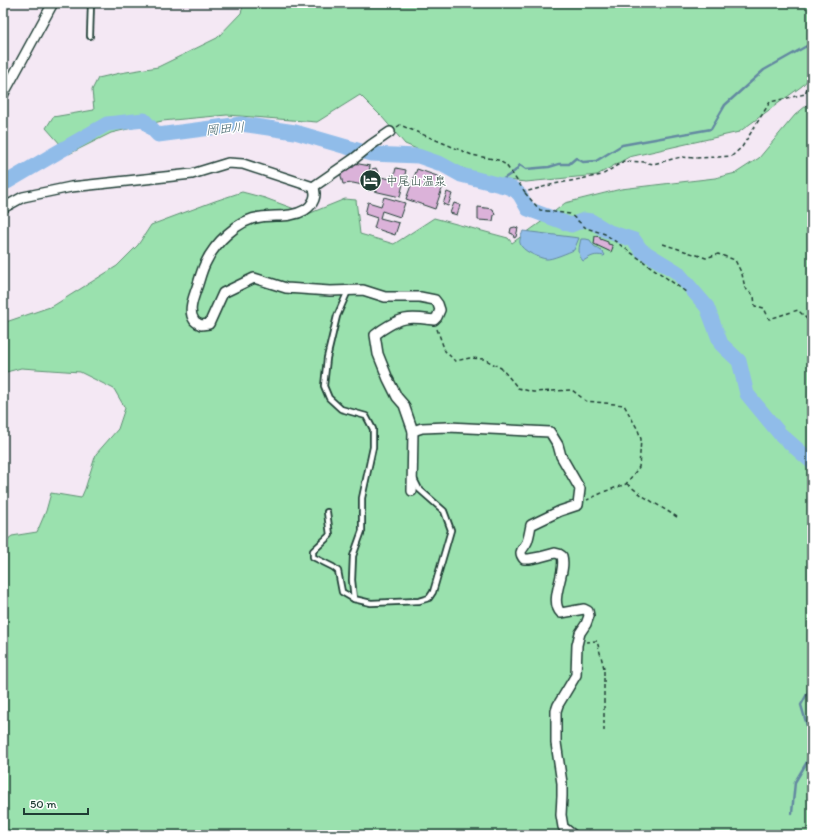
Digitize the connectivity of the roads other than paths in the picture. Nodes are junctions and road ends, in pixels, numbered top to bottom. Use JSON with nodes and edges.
{"nodes":[{"id":1,"x":53,"y":3,"type":"edge"},
{"id":2,"x":91,"y":3,"type":"edge"},
{"id":3,"x":90,"y":36,"type":"dead end"},
{"id":4,"x":3,"y":95,"type":"edge"},
{"id":5,"x":390,"y":132,"type":"road end"},
{"id":6,"x":313,"y":187,"type":"junction"},
{"id":7,"x":3,"y":208,"type":"edge"},
{"id":8,"x":348,"y":290,"type":"junction"},
{"id":9,"x":413,"y":431,"type":"junction"},
{"id":10,"x":412,"y":476,"type":"junction"},
{"id":11,"x":412,"y":491,"type":"dead end"},
{"id":12,"x":327,"y":512,"type":"dead end"},
{"id":13,"x":354,"y":599,"type":"junction"},
{"id":14,"x":573,"y":835,"type":"edge"}],
"edges":[{"from":1,"to":4,"type":"street"},
{"from":2,"to":3,"type":"lane"},
{"from":5,"to":6,"type":"street"},
{"from":6,"to":7,"type":"street"},
{"from":6,"to":8,"type":"street"},
{"from":8,"to":9,"type":"street"},
{"from":8,"to":13,"type":"lane"},
{"from":9,"to":10,"type":"street"},
{"from":9,"to":14,"type":"street"},
{"from":10,"to":11,"type":"street"},
{"from":10,"to":13,"type":"lane"},
{"from":12,"to":13,"type":"lane"}]}
